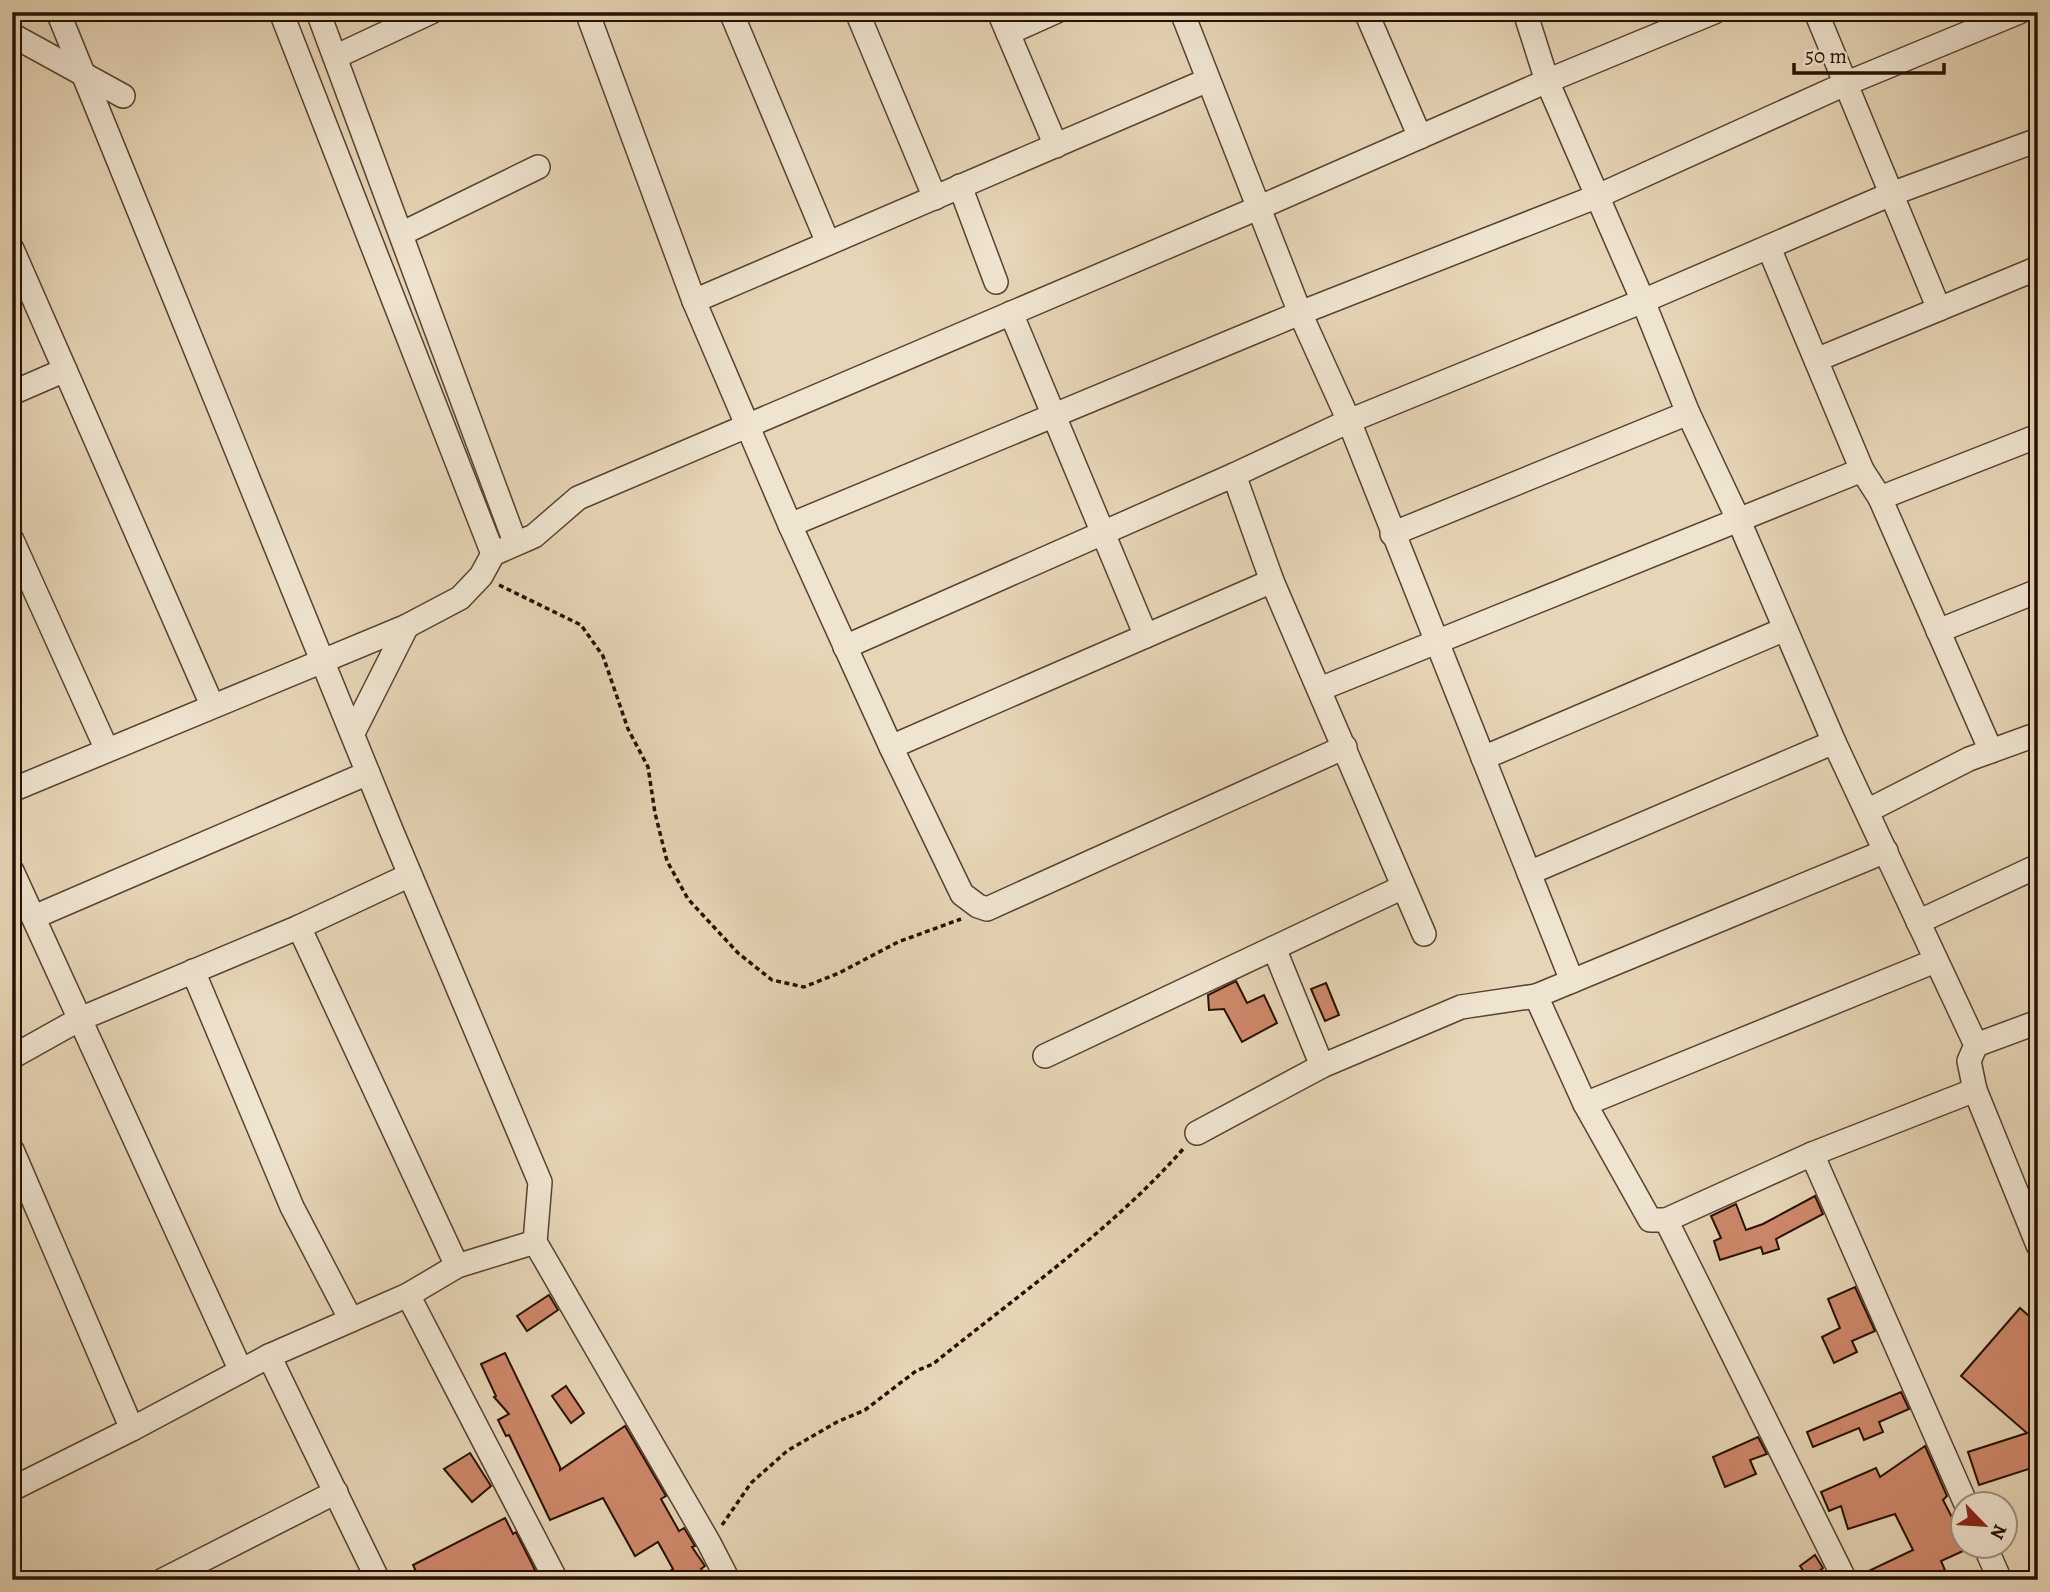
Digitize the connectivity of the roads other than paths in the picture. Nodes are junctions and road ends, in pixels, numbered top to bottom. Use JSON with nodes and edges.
{"nodes":[{"id":1,"x":58,"y":12,"type":"edge"},
{"id":2,"x":281,"y":12,"type":"edge"},
{"id":3,"x":318,"y":12,"type":"edge"},
{"id":4,"x":430,"y":12,"type":"edge"},
{"id":5,"x":587,"y":12,"type":"edge"},
{"id":6,"x":731,"y":12,"type":"edge"},
{"id":7,"x":857,"y":12,"type":"edge"},
{"id":8,"x":1055,"y":12,"type":"edge"},
{"id":9,"x":1182,"y":12,"type":"edge"},
{"id":10,"x":1366,"y":12,"type":"edge"},
{"id":11,"x":1525,"y":12,"type":"edge"},
{"id":12,"x":1714,"y":12,"type":"edge"},
{"id":13,"x":1816,"y":12,"type":"edge"},
{"id":14,"x":2019,"y":12,"type":"edge"},
{"id":15,"x":1670,"y":21,"type":"edge"},
{"id":16,"x":1004,"y":22,"type":"edge"},
{"id":17,"x":12,"y":35,"type":"edge"},
{"id":18,"x":335,"y":57,"type":"junction"},
{"id":19,"x":86,"y":75,"type":"junction"},
{"id":20,"x":1208,"y":80,"type":"junction"},
{"id":21,"x":1547,"y":81,"type":"junction"},
{"id":22,"x":1846,"y":84,"type":"junction"},
{"id":23,"x":123,"y":96,"type":"dead end"},
{"id":24,"x":1420,"y":137,"type":"junction"},
{"id":25,"x":2038,"y":140,"type":"edge"},
{"id":26,"x":1055,"y":146,"type":"junction"},
{"id":27,"x":538,"y":167,"type":"dead end"},
{"id":28,"x":960,"y":186,"type":"junction"},
{"id":29,"x":1891,"y":194,"type":"junction"},
{"id":30,"x":1598,"y":196,"type":"junction"},
{"id":31,"x":935,"y":198,"type":"junction"},
{"id":32,"x":1258,"y":208,"type":"junction"},
{"id":33,"x":401,"y":234,"type":"junction"},
{"id":34,"x":828,"y":243,"type":"junction"},
{"id":35,"x":1769,"y":248,"type":"junction"},
{"id":36,"x":12,"y":249,"type":"edge"},
{"id":37,"x":2038,"y":268,"type":"edge"},
{"id":38,"x":996,"y":282,"type":"dead end"},
{"id":39,"x":694,"y":301,"type":"junction"},
{"id":40,"x":1643,"y":301,"type":"junction"},
{"id":41,"x":1939,"y":309,"type":"junction"},
{"id":42,"x":1011,"y":313,"type":"junction"},
{"id":43,"x":1300,"y":313,"type":"junction"},
{"id":44,"x":1816,"y":360,"type":"junction"},
{"id":45,"x":65,"y":370,"type":"junction"},
{"id":46,"x":12,"y":393,"type":"edge"},
{"id":47,"x":1688,"y":413,"type":"junction"},
{"id":48,"x":1054,"y":415,"type":"junction"},
{"id":49,"x":1349,"y":421,"type":"junction"},
{"id":50,"x":747,"y":426,"type":"junction"},
{"id":51,"x":2038,"y":436,"type":"edge"},
{"id":52,"x":1862,"y":470,"type":"junction"},
{"id":53,"x":1234,"y":475,"type":"junction"},
{"id":54,"x":1880,"y":498,"type":"junction"},
{"id":55,"x":1739,"y":521,"type":"junction"},
{"id":56,"x":790,"y":525,"type":"junction"},
{"id":57,"x":1101,"y":532,"type":"junction"},
{"id":58,"x":1392,"y":534,"type":"junction"},
{"id":59,"x":12,"y":540,"type":"edge"},
{"id":60,"x":514,"y":542,"type":"junction"},
{"id":61,"x":492,"y":554,"type":"junction"},
{"id":62,"x":1272,"y":581,"type":"junction"},
{"id":63,"x":2038,"y":591,"type":"edge"},
{"id":64,"x":407,"y":626,"type":"junction"},
{"id":65,"x":1785,"y":629,"type":"junction"},
{"id":66,"x":1938,"y":631,"type":"junction"},
{"id":67,"x":1146,"y":636,"type":"junction"},
{"id":68,"x":1435,"y":641,"type":"junction"},
{"id":69,"x":845,"y":647,"type":"junction"},
{"id":70,"x":324,"y":659,"type":"junction"},
{"id":71,"x":1320,"y":689,"type":"junction"},
{"id":72,"x":212,"y":705,"type":"junction"},
{"id":73,"x":353,"y":733,"type":"junction"},
{"id":74,"x":2038,"y":734,"type":"edge"},
{"id":75,"x":1834,"y":743,"type":"junction"},
{"id":76,"x":891,"y":747,"type":"junction"},
{"id":77,"x":1345,"y":747,"type":"junction"},
{"id":78,"x":107,"y":750,"type":"junction"},
{"id":79,"x":1991,"y":751,"type":"junction"},
{"id":80,"x":1483,"y":758,"type":"junction"},
{"id":81,"x":368,"y":773,"type":"junction"},
{"id":82,"x":12,"y":790,"type":"edge"},
{"id":83,"x":1867,"y":811,"type":"junction"},
{"id":84,"x":1886,"y":851,"type":"junction"},
{"id":85,"x":2038,"y":866,"type":"edge"},
{"id":86,"x":12,"y":870,"type":"edge"},
{"id":87,"x":1529,"y":873,"type":"junction"},
{"id":88,"x":410,"y":876,"type":"junction"},
{"id":89,"x":1403,"y":887,"type":"junction"},
{"id":90,"x":34,"y":917,"type":"junction"},
{"id":91,"x":1918,"y":922,"type":"junction"},
{"id":92,"x":299,"y":927,"type":"junction"},
{"id":93,"x":1424,"y":934,"type":"dead end"},
{"id":94,"x":1274,"y":948,"type":"junction"},
{"id":95,"x":1936,"y":961,"type":"junction"},
{"id":96,"x":193,"y":971,"type":"junction"},
{"id":97,"x":1572,"y":981,"type":"junction"},
{"id":98,"x":1536,"y":996,"type":"junction"},
{"id":99,"x":80,"y":1019,"type":"junction"},
{"id":100,"x":2038,"y":1022,"type":"edge"},
{"id":101,"x":1976,"y":1045,"type":"junction"},
{"id":102,"x":1045,"y":1056,"type":"dead end"},
{"id":103,"x":12,"y":1057,"type":"edge"},
{"id":104,"x":1322,"y":1066,"type":"junction"},
{"id":105,"x":1975,"y":1090,"type":"junction"},
{"id":106,"x":1585,"y":1104,"type":"junction"},
{"id":107,"x":1197,"y":1133,"type":"road end"},
{"id":108,"x":12,"y":1150,"type":"edge"},
{"id":109,"x":1812,"y":1154,"type":"junction"},
{"id":110,"x":1666,"y":1220,"type":"junction"},
{"id":111,"x":2035,"y":1231,"type":"edge"},
{"id":112,"x":535,"y":1242,"type":"junction"},
{"id":113,"x":457,"y":1266,"type":"junction"},
{"id":114,"x":408,"y":1295,"type":"junction"},
{"id":115,"x":351,"y":1320,"type":"junction"},
{"id":116,"x":270,"y":1356,"type":"junction"},
{"id":117,"x":242,"y":1371,"type":"junction"},
{"id":118,"x":132,"y":1429,"type":"junction"},
{"id":119,"x":12,"y":1489,"type":"edge"},
{"id":120,"x":1960,"y":1490,"type":"edge"},
{"id":121,"x":336,"y":1492,"type":"junction"},
{"id":122,"x":1991,"y":1560,"type":"edge"},
{"id":123,"x":163,"y":1580,"type":"edge"},
{"id":124,"x":378,"y":1580,"type":"edge"},
{"id":125,"x":556,"y":1580,"type":"edge"},
{"id":126,"x":727,"y":1580,"type":"edge"},
{"id":127,"x":1845,"y":1580,"type":"edge"},
{"id":128,"x":2000,"y":1580,"type":"edge"}],
"edges":[{"from":1,"to":19,"type":"street"},
{"from":2,"to":61,"type":"street"},
{"from":3,"to":18,"type":"street"},
{"from":4,"to":18,"type":"street"},
{"from":5,"to":39,"type":"street"},
{"from":6,"to":34,"type":"street"},
{"from":7,"to":31,"type":"street"},
{"from":8,"to":16,"type":"street"},
{"from":9,"to":20,"type":"street"},
{"from":10,"to":24,"type":"street"},
{"from":11,"to":21,"type":"street"},
{"from":12,"to":15,"type":"street"},
{"from":13,"to":22,"type":"street"},
{"from":14,"to":22,"type":"street"},
{"from":15,"to":21,"type":"street"},
{"from":16,"to":26,"type":"street"},
{"from":17,"to":19,"type":"street"},
{"from":18,"to":33,"type":"street"},
{"from":19,"to":23,"type":"street"},
{"from":19,"to":70,"type":"street"},
{"from":20,"to":26,"type":"street"},
{"from":20,"to":32,"type":"street"},
{"from":21,"to":24,"type":"street"},
{"from":21,"to":30,"type":"street"},
{"from":22,"to":29,"type":"street"},
{"from":22,"to":30,"type":"street"},
{"from":24,"to":32,"type":"street"},
{"from":25,"to":29,"type":"street"},
{"from":26,"to":28,"type":"street"},
{"from":27,"to":33,"type":"street"},
{"from":28,"to":31,"type":"street"},
{"from":28,"to":38,"type":"street"},
{"from":29,"to":35,"type":"street"},
{"from":29,"to":41,"type":"street"},
{"from":30,"to":40,"type":"street"},
{"from":30,"to":43,"type":"street"},
{"from":31,"to":34,"type":"street"},
{"from":32,"to":42,"type":"street"},
{"from":32,"to":43,"type":"street"},
{"from":33,"to":60,"type":"street"},
{"from":34,"to":39,"type":"street"},
{"from":35,"to":40,"type":"street"},
{"from":35,"to":44,"type":"street"},
{"from":36,"to":45,"type":"street"},
{"from":37,"to":41,"type":"street"},
{"from":39,"to":50,"type":"street"},
{"from":40,"to":47,"type":"street"},
{"from":40,"to":49,"type":"street"},
{"from":41,"to":44,"type":"street"},
{"from":42,"to":48,"type":"street"},
{"from":42,"to":50,"type":"street"},
{"from":43,"to":48,"type":"street"},
{"from":43,"to":49,"type":"street"},
{"from":44,"to":52,"type":"street"},
{"from":45,"to":46,"type":"street"},
{"from":45,"to":72,"type":"street"},
{"from":47,"to":55,"type":"street"},
{"from":47,"to":58,"type":"street"},
{"from":48,"to":56,"type":"street"},
{"from":48,"to":57,"type":"street"},
{"from":49,"to":53,"type":"street"},
{"from":49,"to":58,"type":"street"},
{"from":50,"to":56,"type":"street"},
{"from":50,"to":60,"type":"street"},
{"from":51,"to":54,"type":"street"},
{"from":52,"to":54,"type":"street"},
{"from":52,"to":55,"type":"street"},
{"from":53,"to":57,"type":"street"},
{"from":53,"to":62,"type":"street"},
{"from":54,"to":66,"type":"street"},
{"from":55,"to":65,"type":"street"},
{"from":55,"to":68,"type":"street"},
{"from":56,"to":69,"type":"street"},
{"from":57,"to":67,"type":"street"},
{"from":57,"to":69,"type":"street"},
{"from":58,"to":68,"type":"street"},
{"from":59,"to":78,"type":"street"},
{"from":60,"to":61,"type":"street"},
{"from":61,"to":64,"type":"street"},
{"from":62,"to":67,"type":"street"},
{"from":62,"to":71,"type":"street"},
{"from":63,"to":66,"type":"street"},
{"from":64,"to":70,"type":"street"},
{"from":64,"to":73,"type":"street"},
{"from":65,"to":75,"type":"street"},
{"from":65,"to":80,"type":"street"},
{"from":66,"to":79,"type":"street"},
{"from":67,"to":76,"type":"street"},
{"from":68,"to":71,"type":"street"},
{"from":68,"to":80,"type":"street"},
{"from":69,"to":76,"type":"street"},
{"from":70,"to":72,"type":"street"},
{"from":70,"to":73,"type":"street"},
{"from":71,"to":77,"type":"street"},
{"from":72,"to":78,"type":"street"},
{"from":73,"to":81,"type":"street"},
{"from":74,"to":79,"type":"street"},
{"from":75,"to":83,"type":"street"},
{"from":75,"to":87,"type":"street"},
{"from":76,"to":77,"type":"street"},
{"from":77,"to":89,"type":"street"},
{"from":78,"to":82,"type":"street"},
{"from":79,"to":83,"type":"street"},
{"from":80,"to":87,"type":"street"},
{"from":81,"to":88,"type":"street"},
{"from":81,"to":90,"type":"street"},
{"from":83,"to":84,"type":"street"},
{"from":84,"to":91,"type":"street"},
{"from":84,"to":97,"type":"street"},
{"from":85,"to":91,"type":"street"},
{"from":86,"to":90,"type":"street"},
{"from":87,"to":97,"type":"street"},
{"from":88,"to":92,"type":"street"},
{"from":88,"to":112,"type":"street"},
{"from":89,"to":93,"type":"street"},
{"from":89,"to":94,"type":"street"},
{"from":90,"to":99,"type":"street"},
{"from":91,"to":95,"type":"street"},
{"from":92,"to":96,"type":"street"},
{"from":92,"to":113,"type":"street"},
{"from":94,"to":102,"type":"street"},
{"from":94,"to":104,"type":"street"},
{"from":95,"to":101,"type":"street"},
{"from":95,"to":106,"type":"street"},
{"from":96,"to":99,"type":"street"},
{"from":96,"to":115,"type":"street"},
{"from":97,"to":98,"type":"street"},
{"from":98,"to":104,"type":"street"},
{"from":98,"to":106,"type":"street"},
{"from":99,"to":103,"type":"street"},
{"from":99,"to":117,"type":"street"},
{"from":100,"to":101,"type":"street"},
{"from":101,"to":105,"type":"street"},
{"from":104,"to":107,"type":"street"},
{"from":105,"to":109,"type":"street"},
{"from":105,"to":111,"type":"street"},
{"from":106,"to":110,"type":"street"},
{"from":108,"to":118,"type":"street"},
{"from":109,"to":110,"type":"street"},
{"from":109,"to":120,"type":"street"},
{"from":110,"to":127,"type":"street"},
{"from":112,"to":113,"type":"street"},
{"from":112,"to":126,"type":"street"},
{"from":113,"to":114,"type":"street"},
{"from":114,"to":115,"type":"street"},
{"from":114,"to":125,"type":"street"},
{"from":115,"to":116,"type":"street"},
{"from":116,"to":117,"type":"street"},
{"from":116,"to":121,"type":"street"},
{"from":117,"to":118,"type":"street"},
{"from":118,"to":119,"type":"street"},
{"from":121,"to":123,"type":"street"},
{"from":121,"to":124,"type":"street"},
{"from":122,"to":128,"type":"street"}]}
